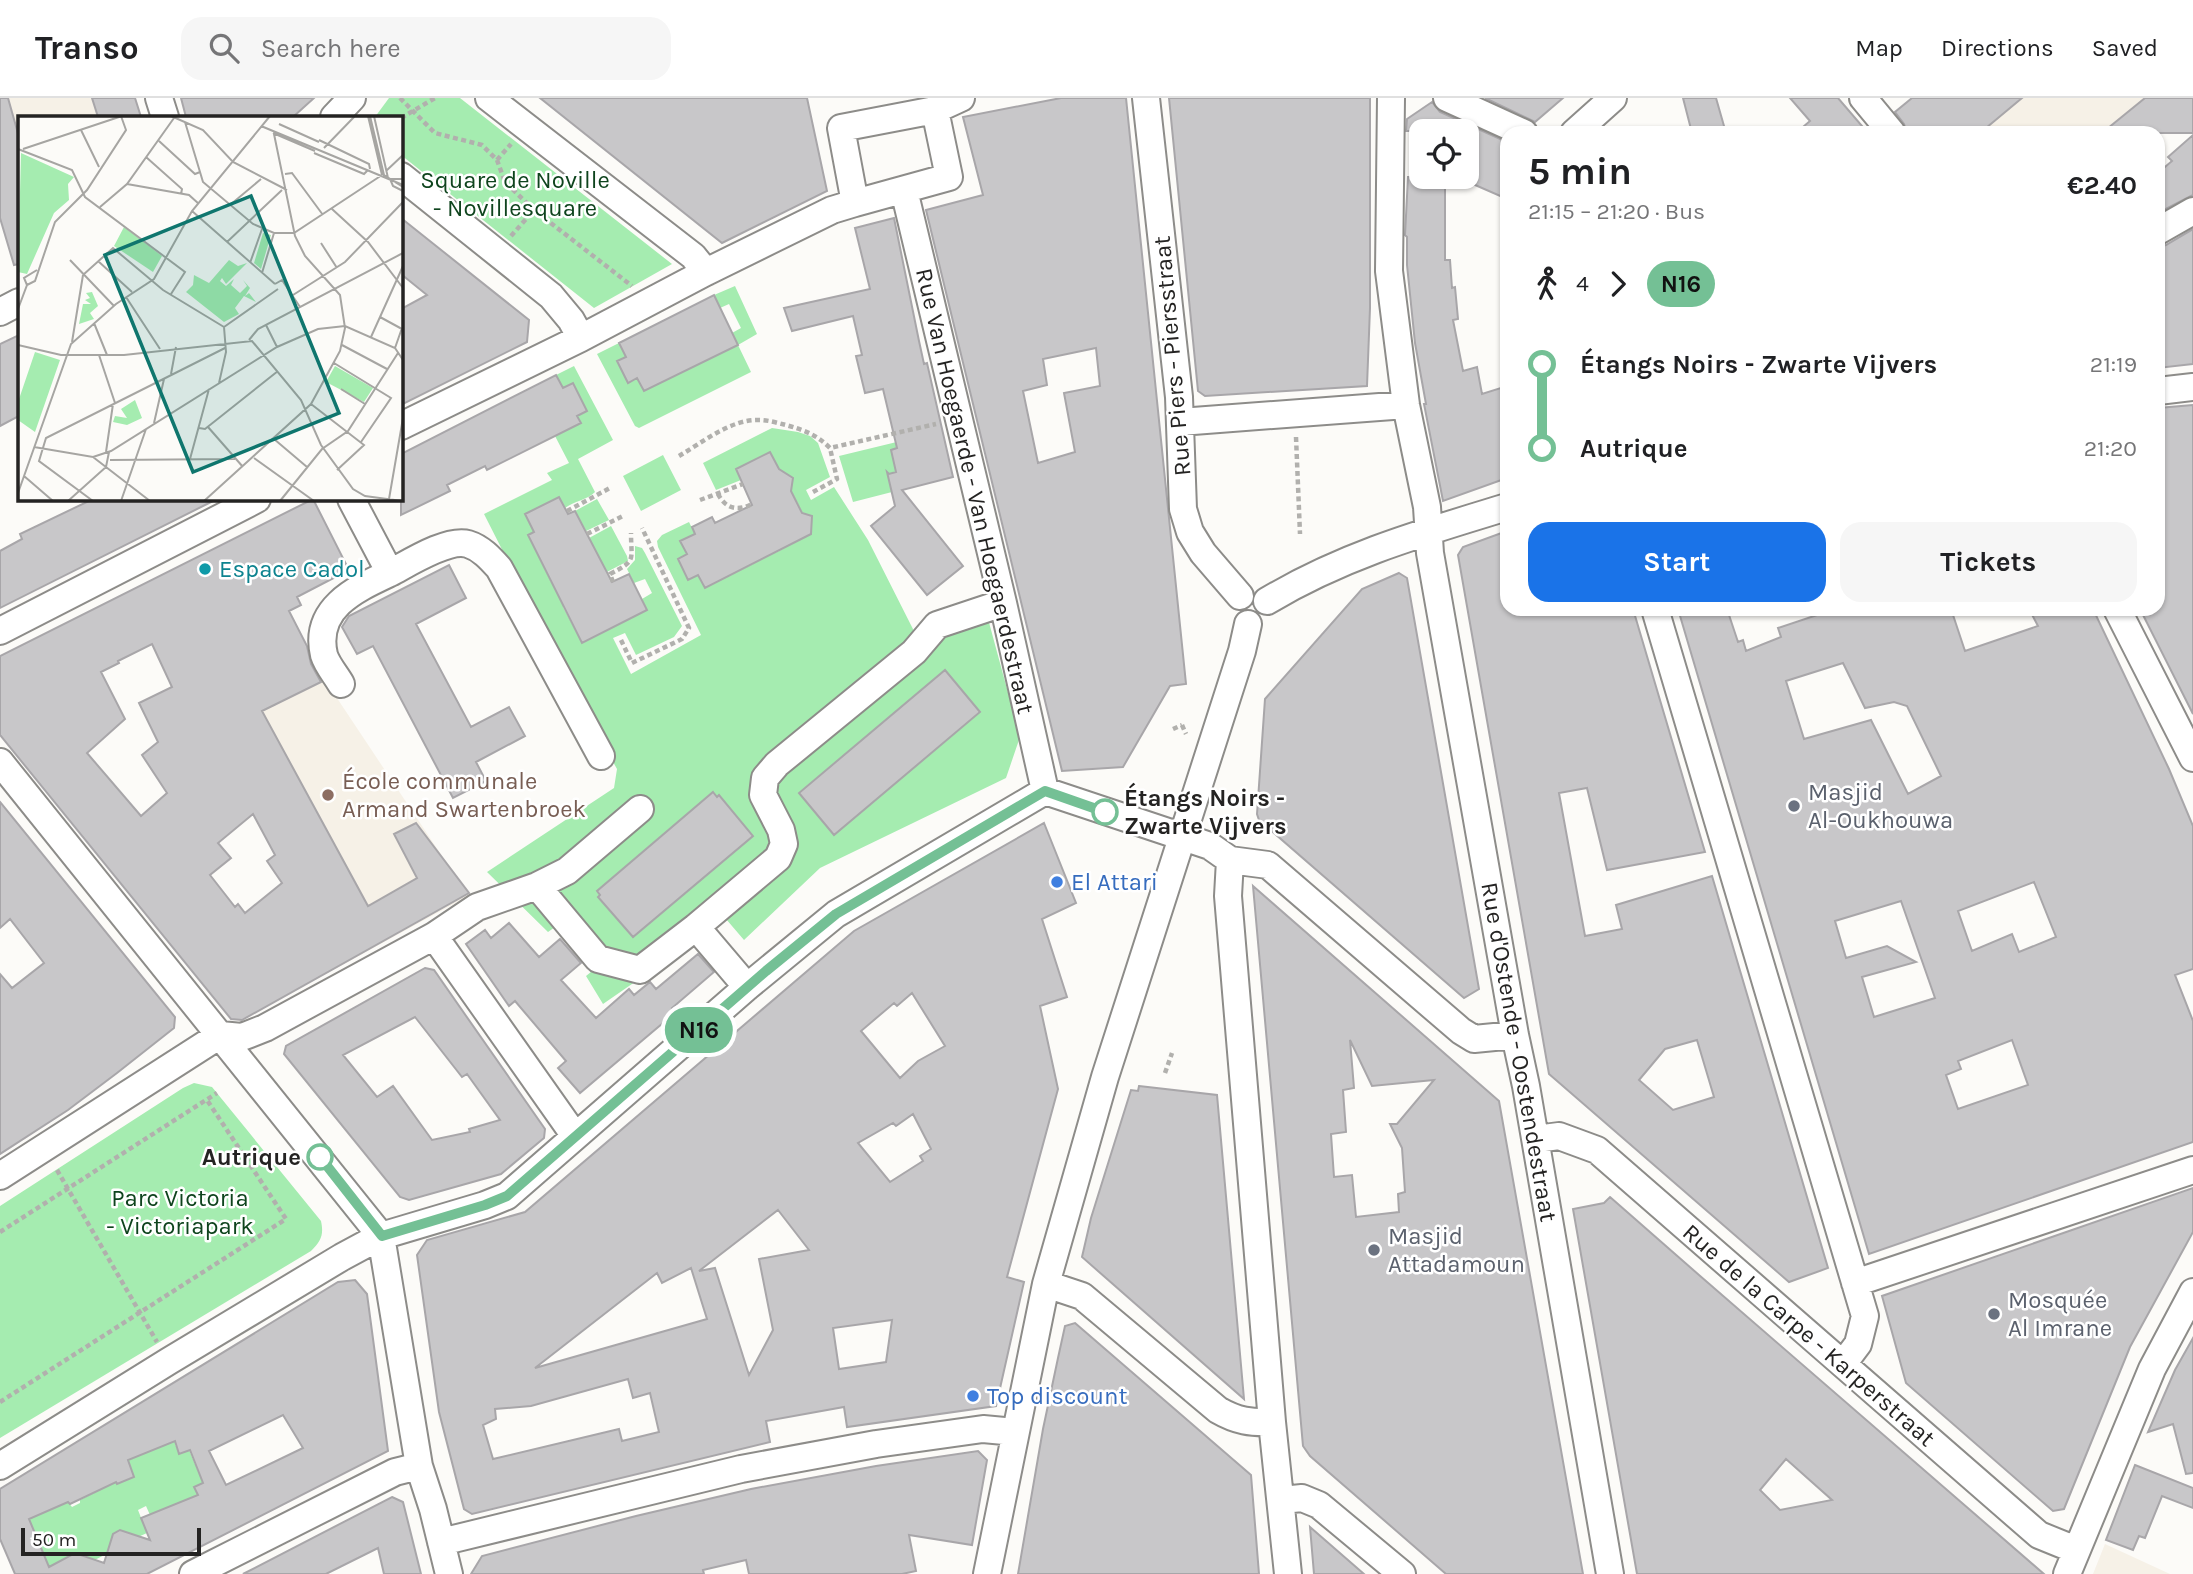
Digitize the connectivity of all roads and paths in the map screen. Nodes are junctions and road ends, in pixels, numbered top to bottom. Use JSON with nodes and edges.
{"nodes":[{"id":1,"x":159,"y":98,"type":"edge"},
{"id":2,"x":352,"y":98,"type":"edge"},
{"id":3,"x":400,"y":98,"type":"edge"},
{"id":4,"x":435,"y":98,"type":"edge"},
{"id":5,"x":489,"y":98,"type":"edge"},
{"id":6,"x":961,"y":98,"type":"edge"},
{"id":7,"x":1146,"y":98,"type":"edge"},
{"id":8,"x":1391,"y":98,"type":"edge"},
{"id":9,"x":1447,"y":98,"type":"edge"},
{"id":10,"x":1614,"y":98,"type":"edge"},
{"id":11,"x":1863,"y":98,"type":"edge"},
{"id":12,"x":413,"y":110,"type":"junction"},
{"id":13,"x":935,"y":110,"type":"junction"},
{"id":14,"x":164,"y":116,"type":"edge"},
{"id":15,"x":335,"y":116,"type":"edge"},
{"id":16,"x":402,"y":117,"type":"edge"},
{"id":17,"x":1509,"y":126,"type":"edge"},
{"id":18,"x":1582,"y":126,"type":"edge"},
{"id":19,"x":1886,"y":126,"type":"edge"},
{"id":20,"x":513,"y":140,"type":"dead end"},
{"id":21,"x":498,"y":160,"type":"junction"},
{"id":22,"x":402,"y":177,"type":"edge"},
{"id":23,"x":904,"y":190,"type":"junction"},
{"id":24,"x":855,"y":203,"type":"junction"},
{"id":25,"x":534,"y":210,"type":"junction"},
{"id":26,"x":2193,"y":211,"type":"edge"},
{"id":27,"x":2165,"y":227,"type":"edge"},
{"id":28,"x":508,"y":240,"type":"dead end"},
{"id":29,"x":706,"y":272,"type":"junction"},
{"id":30,"x":635,"y":288,"type":"dead end"},
{"id":31,"x":581,"y":338,"type":"junction"},
{"id":32,"x":2193,"y":387,"type":"edge"},
{"id":33,"x":2165,"y":390,"type":"edge"},
{"id":34,"x":1406,"y":405,"type":"junction"},
{"id":35,"x":1180,"y":422,"type":"junction"},
{"id":36,"x":940,"y":423,"type":"dead end"},
{"id":37,"x":402,"y":426,"type":"edge"},
{"id":38,"x":1296,"y":439,"type":"dead end"},
{"id":39,"x":830,"y":448,"type":"junction"},
{"id":40,"x":679,"y":456,"type":"dead end"},
{"id":41,"x":743,"y":484,"type":"dead end"},
{"id":42,"x":610,"y":488,"type":"dead end"},
{"id":43,"x":813,"y":492,"type":"dead end"},
{"id":44,"x":718,"y":494,"type":"junction"},
{"id":45,"x":255,"y":500,"type":"edge"},
{"id":46,"x":352,"y":500,"type":"edge"},
{"id":47,"x":700,"y":500,"type":"dead end"},
{"id":48,"x":752,"y":504,"type":"dead end"},
{"id":49,"x":1500,"y":509,"type":"edge"},
{"id":50,"x":566,"y":511,"type":"dead end"},
{"id":51,"x":623,"y":516,"type":"dead end"},
{"id":52,"x":642,"y":528,"type":"dead end"},
{"id":53,"x":1429,"y":530,"type":"junction"},
{"id":54,"x":631,"y":533,"type":"dead end"},
{"id":55,"x":587,"y":534,"type":"dead end"},
{"id":56,"x":1300,"y":534,"type":"dead end"},
{"id":57,"x":390,"y":573,"type":"junction"},
{"id":58,"x":613,"y":582,"type":"dead end"},
{"id":59,"x":1240,"y":596,"type":"junction"},
{"id":60,"x":1267,"y":601,"type":"junction"},
{"id":61,"x":1003,"y":603,"type":"junction"},
{"id":62,"x":1657,"y":616,"type":"edge"},
{"id":63,"x":2121,"y":616,"type":"edge"},
{"id":64,"x":1248,"y":624,"type":"junction"},
{"id":65,"x":0,"y":631,"type":"edge"},
{"id":66,"x":621,"y":640,"type":"dead end"},
{"id":67,"x":341,"y":684,"type":"dead end"},
{"id":68,"x":1173,"y":729,"type":"dead end"},
{"id":69,"x":1186,"y":734,"type":"dead end"},
{"id":70,"x":2192,"y":755,"type":"edge"},
{"id":71,"x":601,"y":757,"type":"dead end"},
{"id":72,"x":0,"y":762,"type":"edge"},
{"id":73,"x":1045,"y":791,"type":"junction"},
{"id":74,"x":640,"y":809,"type":"dead end"},
{"id":75,"x":1181,"y":836,"type":"junction"},
{"id":76,"x":1230,"y":860,"type":"junction"},
{"id":77,"x":537,"y":886,"type":"junction"},
{"id":78,"x":696,"y":927,"type":"junction"},
{"id":79,"x":434,"y":936,"type":"junction"},
{"id":80,"x":747,"y":987,"type":"junction"},
{"id":81,"x":220,"y":1035,"type":"junction"},
{"id":82,"x":1515,"y":1035,"type":"junction"},
{"id":83,"x":1172,"y":1053,"type":"dead end"},
{"id":84,"x":1165,"y":1073,"type":"dead end"},
{"id":85,"x":217,"y":1093,"type":"dead end"},
{"id":86,"x":207,"y":1100,"type":"junction"},
{"id":87,"x":575,"y":1136,"type":"junction"},
{"id":88,"x":1536,"y":1139,"type":"junction"},
{"id":89,"x":57,"y":1170,"type":"dead end"},
{"id":90,"x":2193,"y":1170,"type":"edge"},
{"id":91,"x":0,"y":1176,"type":"edge"},
{"id":92,"x":67,"y":1188,"type":"junction"},
{"id":93,"x":0,"y":1232,"type":"edge"},
{"id":94,"x":382,"y":1236,"type":"junction"},
{"id":95,"x":1855,"y":1283,"type":"junction"},
{"id":96,"x":1046,"y":1284,"type":"junction"},
{"id":97,"x":2193,"y":1292,"type":"edge"},
{"id":98,"x":140,"y":1312,"type":"junction"},
{"id":99,"x":158,"y":1343,"type":"dead end"},
{"id":100,"x":1843,"y":1364,"type":"junction"},
{"id":101,"x":0,"y":1402,"type":"edge"},
{"id":102,"x":1272,"y":1422,"type":"junction"},
{"id":103,"x":1015,"y":1432,"type":"junction"},
{"id":104,"x":0,"y":1466,"type":"edge"},
{"id":105,"x":419,"y":1466,"type":"junction"},
{"id":106,"x":1282,"y":1500,"type":"junction"},
{"id":107,"x":441,"y":1542,"type":"junction"},
{"id":108,"x":2072,"y":1562,"type":"edge"},
{"id":109,"x":193,"y":1574,"type":"edge"},
{"id":110,"x":449,"y":1574,"type":"edge"},
{"id":111,"x":988,"y":1574,"type":"edge"},
{"id":112,"x":1288,"y":1574,"type":"edge"},
{"id":113,"x":1402,"y":1574,"type":"edge"},
{"id":114,"x":1610,"y":1574,"type":"edge"}],
"edges":[{"from":1,"to":14,"type":"street"},
{"from":2,"to":15,"type":"street"},
{"from":3,"to":12,"type":"path"},
{"from":4,"to":12,"type":"path"},
{"from":5,"to":29,"type":"street"},
{"from":6,"to":13,"type":"street"},
{"from":7,"to":35,"type":"street","name":"Rue Piers - Piersstraat"},
{"from":8,"to":34,"type":"street","name":"Rue d'Ostende - Oostendestraat"},
{"from":9,"to":17,"type":"street"},
{"from":10,"to":18,"type":"street"},
{"from":11,"to":19,"type":"street"},
{"from":12,"to":16,"type":"path"},
{"from":12,"to":21,"type":"path"},
{"from":13,"to":23,"type":"street"},
{"from":13,"to":24,"type":"street"},
{"from":20,"to":21,"type":"path"},
{"from":21,"to":25,"type":"path"},
{"from":22,"to":31,"type":"street"},
{"from":23,"to":24,"type":"street"},
{"from":23,"to":61,"type":"street","name":"Rue Van Hoegaerde - Van Hoegaerdestraat"},
{"from":24,"to":29,"type":"street"},
{"from":25,"to":28,"type":"path"},
{"from":25,"to":30,"type":"path"},
{"from":26,"to":27,"type":"street"},
{"from":29,"to":31,"type":"street"},
{"from":31,"to":37,"type":"street"},
{"from":32,"to":33,"type":"street"},
{"from":34,"to":35,"type":"street"},
{"from":34,"to":53,"type":"street","name":"Rue d'Ostende - Oostendestraat"},
{"from":35,"to":59,"type":"street","name":"Rue Piers - Piersstraat"},
{"from":36,"to":39,"type":"path"},
{"from":38,"to":56,"type":"path"},
{"from":39,"to":40,"type":"path"},
{"from":39,"to":43,"type":"path"},
{"from":41,"to":44,"type":"path"},
{"from":42,"to":50,"type":"path"},
{"from":44,"to":47,"type":"path"},
{"from":44,"to":48,"type":"path"},
{"from":45,"to":65,"type":"street"},
{"from":46,"to":57,"type":"street"},
{"from":49,"to":53,"type":"street"},
{"from":51,"to":55,"type":"path"},
{"from":52,"to":66,"type":"path"},
{"from":53,"to":60,"type":"street"},
{"from":53,"to":82,"type":"street","name":"Rue d'Ostende - Oostendestraat"},
{"from":54,"to":58,"type":"path"},
{"from":57,"to":67,"type":"street"},
{"from":57,"to":71,"type":"street"},
{"from":59,"to":60,"type":"street"},
{"from":59,"to":64,"type":"street"},
{"from":60,"to":64,"type":"street"},
{"from":61,"to":73,"type":"street","name":"Rue Van Hoegaerde - Van Hoegaerdestraat"},
{"from":61,"to":78,"type":"street"},
{"from":62,"to":95,"type":"street"},
{"from":63,"to":70,"type":"street"},
{"from":64,"to":75,"type":"street"},
{"from":68,"to":69,"type":"path"},
{"from":72,"to":81,"type":"street"},
{"from":73,"to":75,"type":"street"},
{"from":73,"to":80,"type":"street"},
{"from":74,"to":77,"type":"street"},
{"from":75,"to":76,"type":"street"},
{"from":75,"to":96,"type":"street"},
{"from":76,"to":82,"type":"street"},
{"from":76,"to":102,"type":"street"},
{"from":77,"to":78,"type":"street"},
{"from":77,"to":79,"type":"street"},
{"from":78,"to":80,"type":"street"},
{"from":79,"to":81,"type":"street"},
{"from":79,"to":87,"type":"street"},
{"from":80,"to":87,"type":"street"},
{"from":81,"to":91,"type":"street"},
{"from":81,"to":94,"type":"street"},
{"from":82,"to":88,"type":"street","name":"Rue d'Ostende - Oostendestraat"},
{"from":83,"to":84,"type":"path"},
{"from":85,"to":86,"type":"path"},
{"from":86,"to":92,"type":"path"},
{"from":86,"to":98,"type":"path"},
{"from":87,"to":94,"type":"street"},
{"from":88,"to":100,"type":"street","name":"Rue de la Carpe - Karperstraat"},
{"from":88,"to":114,"type":"street","name":"Rue d'Ostende - Oostendestraat"},
{"from":89,"to":92,"type":"path"},
{"from":90,"to":95,"type":"street"},
{"from":92,"to":93,"type":"path"},
{"from":92,"to":98,"type":"path"},
{"from":94,"to":104,"type":"street"},
{"from":94,"to":105,"type":"street"},
{"from":95,"to":100,"type":"street"},
{"from":96,"to":102,"type":"street"},
{"from":96,"to":103,"type":"street"},
{"from":97,"to":108,"type":"street"},
{"from":98,"to":99,"type":"path"},
{"from":98,"to":101,"type":"path"},
{"from":100,"to":108,"type":"street","name":"Rue de la Carpe - Karperstraat"},
{"from":102,"to":106,"type":"street"},
{"from":103,"to":107,"type":"street"},
{"from":103,"to":111,"type":"street"},
{"from":105,"to":107,"type":"street"},
{"from":105,"to":109,"type":"street"},
{"from":106,"to":112,"type":"street"},
{"from":106,"to":113,"type":"street"},
{"from":107,"to":110,"type":"street"}]}
